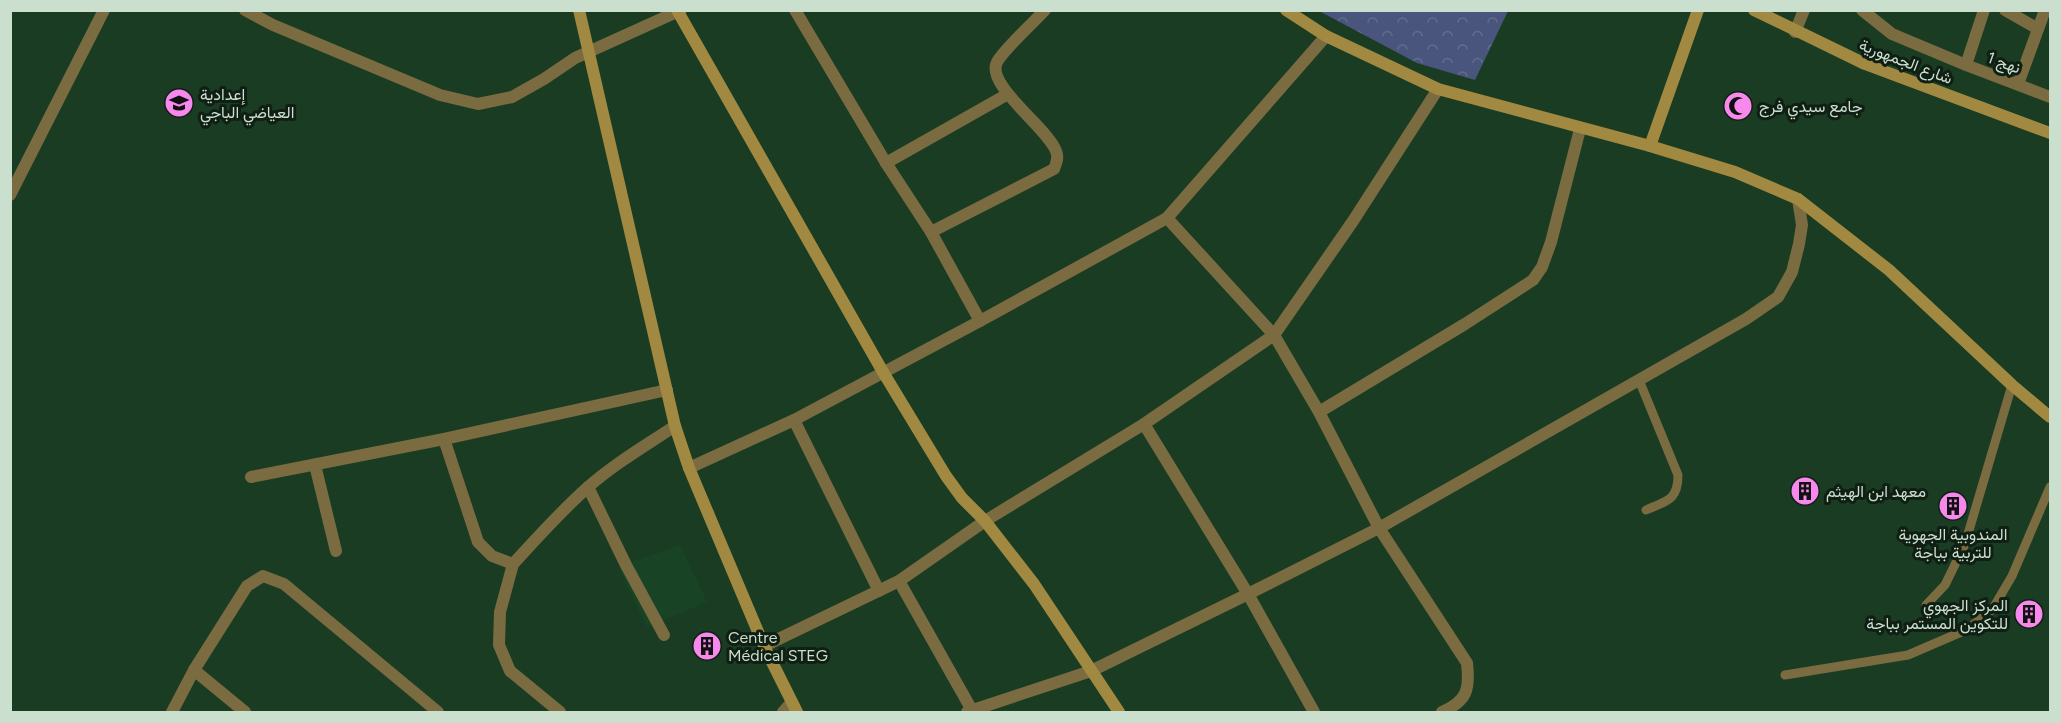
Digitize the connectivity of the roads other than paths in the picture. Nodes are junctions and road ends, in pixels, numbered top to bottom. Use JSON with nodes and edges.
{"nodes":[{"id":1,"x":104,"y":10,"type":"edge"},
{"id":2,"x":245,"y":10,"type":"edge"},
{"id":3,"x":579,"y":10,"type":"edge"},
{"id":4,"x":795,"y":10,"type":"edge"},
{"id":5,"x":1045,"y":10,"type":"edge"},
{"id":6,"x":1286,"y":10,"type":"edge"},
{"id":7,"x":1698,"y":10,"type":"edge"},
{"id":8,"x":1754,"y":10,"type":"edge"},
{"id":9,"x":1804,"y":10,"type":"edge"},
{"id":10,"x":1862,"y":10,"type":"edge"},
{"id":11,"x":1984,"y":10,"type":"edge"},
{"id":12,"x":2005,"y":10,"type":"edge"},
{"id":13,"x":2045,"y":10,"type":"edge"},
{"id":14,"x":679,"y":11,"type":"edge"},
{"id":15,"x":2038,"y":29,"type":"junction"},
{"id":16,"x":1795,"y":32,"type":"junction"},
{"id":17,"x":1326,"y":36,"type":"junction"},
{"id":18,"x":588,"y":54,"type":"junction"},
{"id":19,"x":1966,"y":65,"type":"junction"},
{"id":20,"x":2018,"y":84,"type":"junction"},
{"id":21,"x":1438,"y":89,"type":"junction"},
{"id":22,"x":1008,"y":94,"type":"junction"},
{"id":23,"x":2050,"y":97,"type":"edge"},
{"id":24,"x":1580,"y":129,"type":"junction"},
{"id":25,"x":2050,"y":133,"type":"edge"},
{"id":26,"x":1650,"y":146,"type":"junction"},
{"id":27,"x":886,"y":164,"type":"junction"},
{"id":28,"x":10,"y":195,"type":"edge"},
{"id":29,"x":1798,"y":199,"type":"junction"},
{"id":30,"x":1167,"y":218,"type":"junction"},
{"id":31,"x":931,"y":232,"type":"junction"},
{"id":32,"x":980,"y":321,"type":"junction"},
{"id":33,"x":1274,"y":334,"type":"junction"},
{"id":34,"x":883,"y":372,"type":"junction"},
{"id":35,"x":1639,"y":380,"type":"junction"},
{"id":36,"x":2012,"y":385,"type":"junction"},
{"id":37,"x":667,"y":390,"type":"junction"},
{"id":38,"x":1319,"y":412,"type":"junction"},
{"id":39,"x":2050,"y":417,"type":"edge"},
{"id":40,"x":794,"y":420,"type":"junction"},
{"id":41,"x":1144,"y":424,"type":"junction"},
{"id":42,"x":675,"y":426,"type":"junction"},
{"id":43,"x":444,"y":439,"type":"junction"},
{"id":44,"x":315,"y":465,"type":"junction"},
{"id":45,"x":689,"y":468,"type":"junction"},
{"id":46,"x":250,"y":477,"type":"dead end"},
{"id":47,"x":588,"y":486,"type":"junction"},
{"id":48,"x":2050,"y":487,"type":"edge"},
{"id":49,"x":1646,"y":510,"type":"dead end"},
{"id":50,"x":985,"y":521,"type":"junction"},
{"id":51,"x":1380,"y":528,"type":"junction"},
{"id":52,"x":336,"y":551,"type":"dead end"},
{"id":53,"x":513,"y":564,"type":"junction"},
{"id":54,"x":899,"y":581,"type":"junction"},
{"id":55,"x":879,"y":591,"type":"junction"},
{"id":56,"x":1248,"y":594,"type":"junction"},
{"id":57,"x":1926,"y":605,"type":"dead end"},
{"id":58,"x":663,"y":635,"type":"dead end"},
{"id":59,"x":764,"y":646,"type":"junction"},
{"id":60,"x":194,"y":670,"type":"junction"},
{"id":61,"x":1091,"y":671,"type":"junction"},
{"id":62,"x":1785,"y":675,"type":"dead end"},
{"id":63,"x":790,"y":709,"type":"edge"},
{"id":64,"x":172,"y":712,"type":"edge"},
{"id":65,"x":245,"y":712,"type":"edge"},
{"id":66,"x":438,"y":712,"type":"edge"},
{"id":67,"x":560,"y":712,"type":"edge"},
{"id":68,"x":971,"y":712,"type":"edge"},
{"id":69,"x":1119,"y":712,"type":"edge"},
{"id":70,"x":1314,"y":712,"type":"edge"},
{"id":71,"x":1442,"y":712,"type":"edge"}],
"edges":[{"from":1,"to":28,"type":"street"},
{"from":2,"to":18,"type":"street"},
{"from":3,"to":18,"type":"street"},
{"from":4,"to":27,"type":"street"},
{"from":5,"to":22,"type":"street"},
{"from":6,"to":17,"type":"street"},
{"from":7,"to":26,"type":"street"},
{"from":8,"to":16,"type":"street","name":"شارع الجمهورية"},
{"from":9,"to":16,"type":"street"},
{"from":10,"to":19,"type":"street"},
{"from":11,"to":19,"type":"street","name":"نهج 1"},
{"from":12,"to":15,"type":"street"},
{"from":13,"to":15,"type":"street"},
{"from":14,"to":18,"type":"street"},
{"from":14,"to":34,"type":"street"},
{"from":15,"to":20,"type":"street"},
{"from":16,"to":25,"type":"street","name":"شارع الجمهورية"},
{"from":17,"to":21,"type":"street"},
{"from":17,"to":30,"type":"street"},
{"from":18,"to":37,"type":"street"},
{"from":19,"to":20,"type":"street","name":"نهج 1"},
{"from":20,"to":23,"type":"street","name":"نهج 1"},
{"from":21,"to":24,"type":"street"},
{"from":21,"to":33,"type":"street"},
{"from":22,"to":27,"type":"street"},
{"from":22,"to":31,"type":"street"},
{"from":24,"to":26,"type":"street"},
{"from":24,"to":38,"type":"street"},
{"from":26,"to":29,"type":"street"},
{"from":27,"to":31,"type":"street"},
{"from":29,"to":35,"type":"street"},
{"from":29,"to":36,"type":"street"},
{"from":30,"to":32,"type":"street"},
{"from":30,"to":33,"type":"street"},
{"from":31,"to":32,"type":"street"},
{"from":32,"to":34,"type":"street"},
{"from":33,"to":38,"type":"street"},
{"from":33,"to":41,"type":"street"},
{"from":34,"to":40,"type":"street"},
{"from":34,"to":50,"type":"street"},
{"from":35,"to":49,"type":"lane"},
{"from":35,"to":51,"type":"street"},
{"from":36,"to":39,"type":"street"},
{"from":36,"to":57,"type":"lane"},
{"from":37,"to":42,"type":"street"},
{"from":37,"to":43,"type":"street"},
{"from":38,"to":51,"type":"street"},
{"from":40,"to":45,"type":"street"},
{"from":40,"to":55,"type":"street"},
{"from":41,"to":50,"type":"street"},
{"from":41,"to":56,"type":"street"},
{"from":42,"to":45,"type":"street"},
{"from":42,"to":47,"type":"street"},
{"from":43,"to":44,"type":"street"},
{"from":43,"to":53,"type":"street"},
{"from":44,"to":46,"type":"street"},
{"from":44,"to":52,"type":"street"},
{"from":45,"to":59,"type":"street"},
{"from":47,"to":53,"type":"street"},
{"from":47,"to":58,"type":"street"},
{"from":48,"to":62,"type":"lane"},
{"from":50,"to":54,"type":"street"},
{"from":50,"to":61,"type":"street"},
{"from":51,"to":56,"type":"street"},
{"from":51,"to":71,"type":"street"},
{"from":53,"to":67,"type":"street"},
{"from":54,"to":55,"type":"street"},
{"from":54,"to":68,"type":"street"},
{"from":55,"to":59,"type":"street"},
{"from":56,"to":61,"type":"street"},
{"from":56,"to":70,"type":"street"},
{"from":59,"to":63,"type":"street"},
{"from":60,"to":64,"type":"street"},
{"from":60,"to":65,"type":"street"},
{"from":60,"to":66,"type":"street"},
{"from":61,"to":68,"type":"street"},
{"from":61,"to":69,"type":"street"}]}
